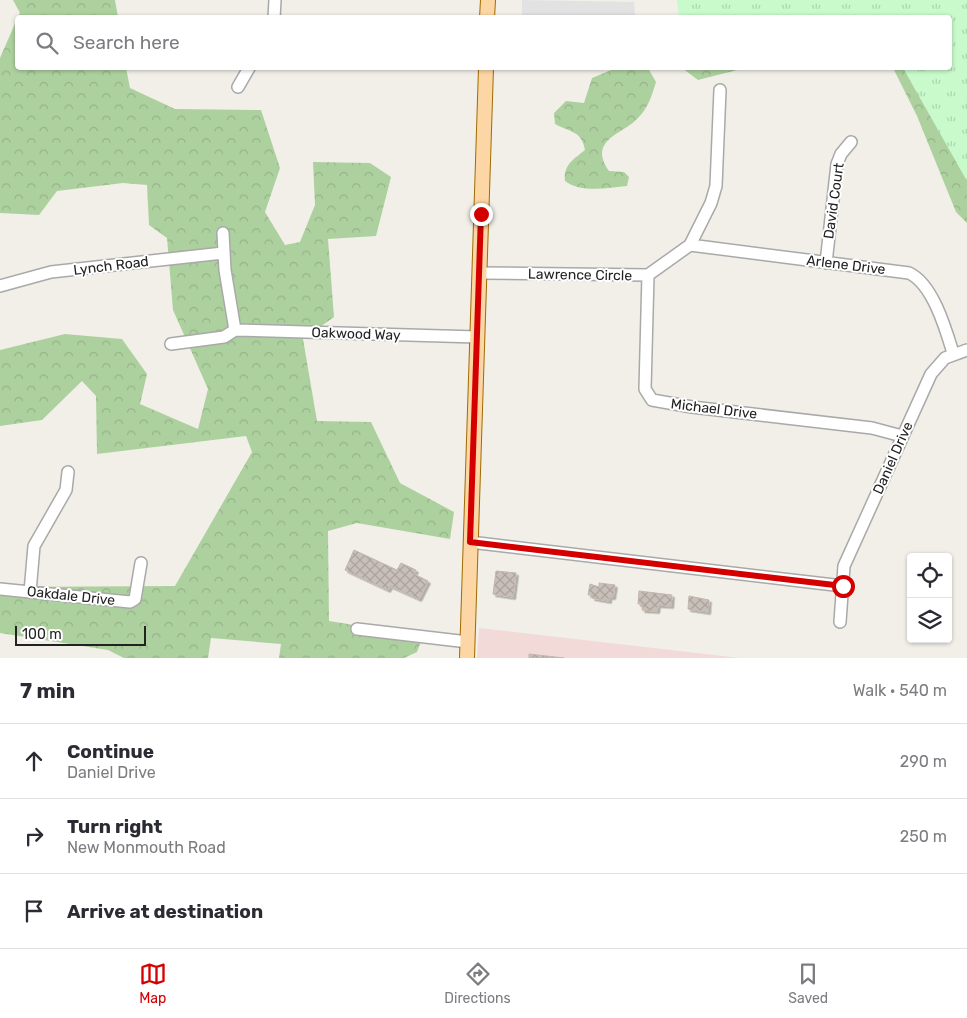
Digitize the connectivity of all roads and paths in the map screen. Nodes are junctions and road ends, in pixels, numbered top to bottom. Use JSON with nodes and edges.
{"nodes":[{"id":1,"x":275,"y":0,"type":"edge"},
{"id":2,"x":488,"y":0,"type":"edge"},
{"id":3,"x":274,"y":15,"type":"edge"},
{"id":4,"x":487,"y":15,"type":"edge"},
{"id":5,"x":248,"y":70,"type":"edge"},
{"id":6,"x":486,"y":70,"type":"edge"},
{"id":7,"x":238,"y":87,"type":"dead end"},
{"id":8,"x":720,"y":90,"type":"dead end"},
{"id":9,"x":851,"y":142,"type":"dead end"},
{"id":10,"x":222,"y":233,"type":"dead end"},
{"id":11,"x":690,"y":245,"type":"junction"},
{"id":12,"x":223,"y":253,"type":"junction"},
{"id":13,"x":826,"y":262,"type":"junction"},
{"id":14,"x":479,"y":273,"type":"junction"},
{"id":15,"x":648,"y":275,"type":"junction"},
{"id":16,"x":0,"y":286,"type":"edge"},
{"id":17,"x":235,"y":330,"type":"junction"},
{"id":18,"x":477,"y":337,"type":"junction"},
{"id":19,"x":171,"y":344,"type":"dead end"},
{"id":20,"x":967,"y":350,"type":"edge"},
{"id":21,"x":953,"y":353,"type":"junction"},
{"id":22,"x":902,"y":436,"type":"junction"},
{"id":23,"x":68,"y":472,"type":"dead end"},
{"id":24,"x":470,"y":542,"type":"junction"},
{"id":25,"x":141,"y":563,"type":"dead end"},
{"id":26,"x":843,"y":586,"type":"junction"},
{"id":27,"x":0,"y":588,"type":"edge"},
{"id":28,"x":30,"y":592,"type":"junction"},
{"id":29,"x":840,"y":622,"type":"dead end"},
{"id":30,"x":357,"y":629,"type":"dead end"},
{"id":31,"x":468,"y":642,"type":"junction"},
{"id":32,"x":467,"y":658,"type":"edge"}],
"edges":[{"from":1,"to":3,"type":"street"},
{"from":2,"to":4,"type":"main road"},
{"from":5,"to":7,"type":"street"},
{"from":6,"to":14,"type":"main road"},
{"from":8,"to":11,"type":"street","name":"Lawrence Circle"},
{"from":9,"to":13,"type":"street","name":"David Court"},
{"from":10,"to":12,"type":"street"},
{"from":11,"to":13,"type":"street","name":"Arlene Drive"},
{"from":11,"to":15,"type":"street","name":"Lawrence Circle"},
{"from":12,"to":16,"type":"street","name":"Lynch Road"},
{"from":12,"to":17,"type":"street"},
{"from":13,"to":21,"type":"street","name":"Arlene Drive"},
{"from":14,"to":15,"type":"street","name":"Lawrence Circle"},
{"from":14,"to":18,"type":"main road"},
{"from":15,"to":22,"type":"street","name":"Michael Drive"},
{"from":17,"to":18,"type":"street","name":"Oakwood Way"},
{"from":17,"to":19,"type":"street"},
{"from":18,"to":24,"type":"main road"},
{"from":20,"to":21,"type":"street","name":"Daniel Drive"},
{"from":21,"to":22,"type":"street","name":"Daniel Drive"},
{"from":22,"to":26,"type":"street","name":"Daniel Drive"},
{"from":23,"to":28,"type":"street"},
{"from":24,"to":26,"type":"street"},
{"from":24,"to":31,"type":"main road"},
{"from":25,"to":28,"type":"street","name":"Oakdale Drive"},
{"from":26,"to":29,"type":"street","name":"Daniel Drive"},
{"from":27,"to":28,"type":"street","name":"Oakdale Drive"},
{"from":30,"to":31,"type":"street"},
{"from":31,"to":32,"type":"main road"}]}
